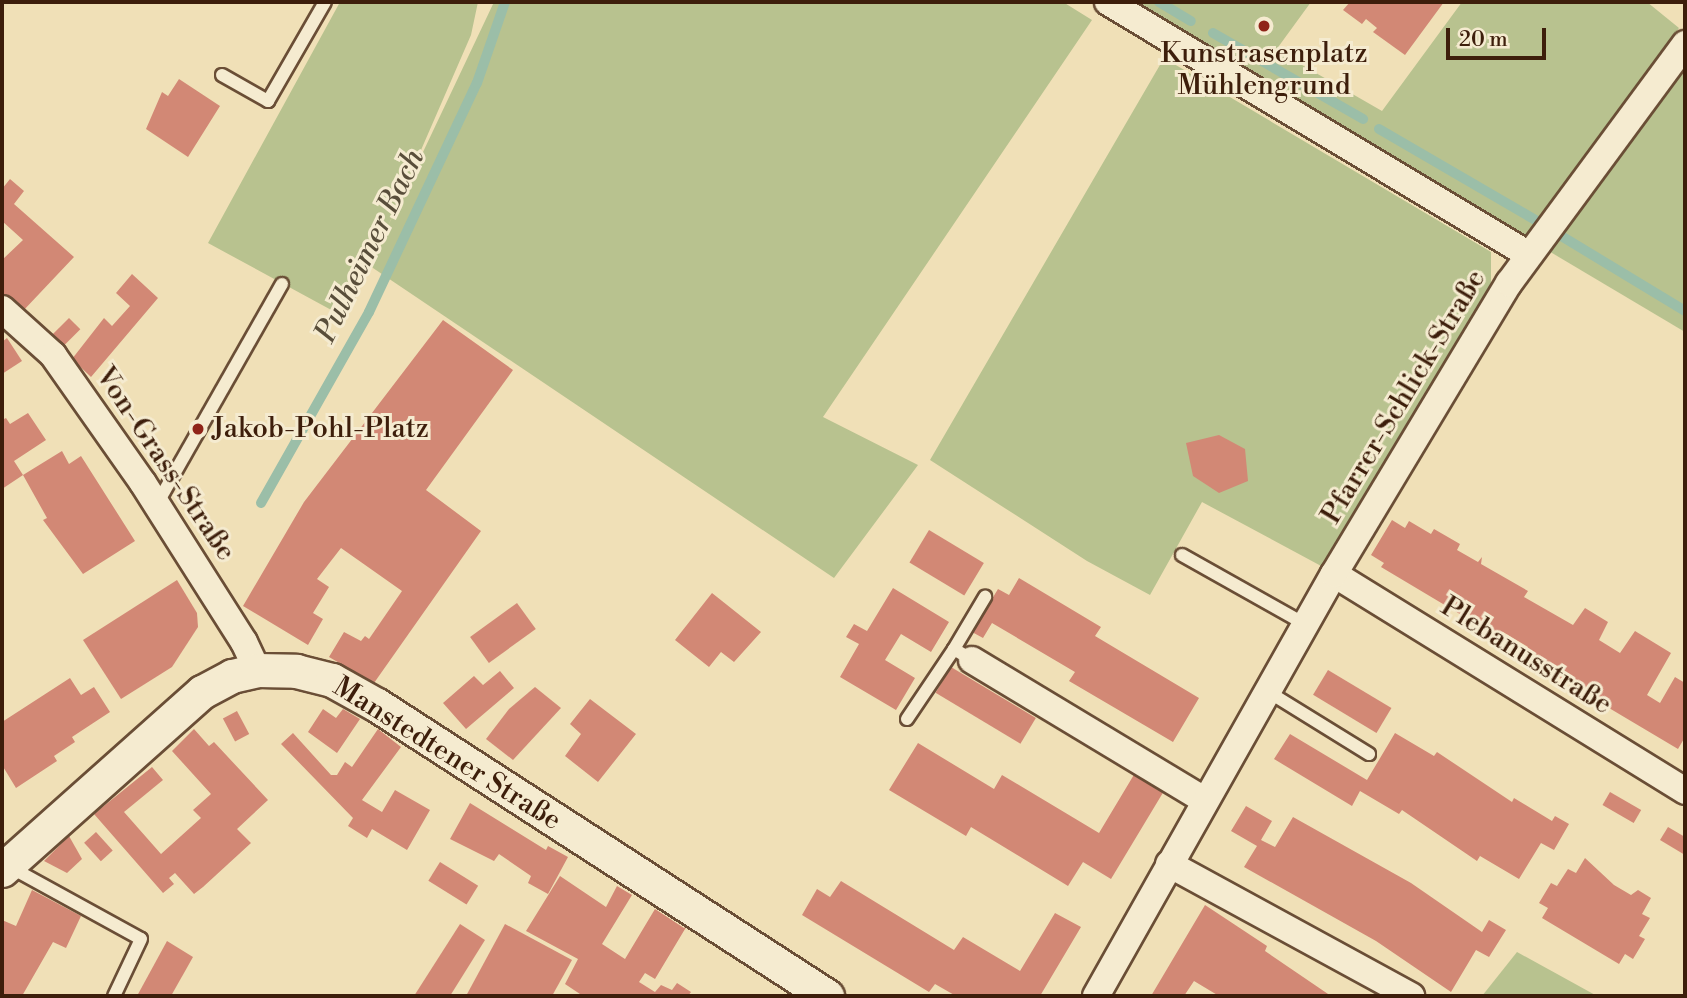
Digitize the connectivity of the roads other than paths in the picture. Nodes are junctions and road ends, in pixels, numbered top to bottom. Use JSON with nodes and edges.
{"nodes":[{"id":1,"x":325,"y":2,"type":"edge"},
{"id":2,"x":1108,"y":2,"type":"edge"},
{"id":3,"x":1685,"y":44,"type":"edge"},
{"id":4,"x":222,"y":75,"type":"dead end"},
{"id":5,"x":1527,"y":254,"type":"junction"},
{"id":6,"x":282,"y":284,"type":"dead end"},
{"id":7,"x":2,"y":309,"type":"edge"},
{"id":8,"x":157,"y":505,"type":"junction"},
{"id":9,"x":1182,"y":555,"type":"dead end"},
{"id":10,"x":1334,"y":574,"type":"junction"},
{"id":11,"x":985,"y":597,"type":"dead end"},
{"id":12,"x":1305,"y":624,"type":"junction"},
{"id":13,"x":963,"y":654,"type":"junction"},
{"id":14,"x":257,"y":670,"type":"junction"},
{"id":15,"x":1267,"y":691,"type":"junction"},
{"id":16,"x":907,"y":719,"type":"dead end"},
{"id":17,"x":1369,"y":754,"type":"dead end"},
{"id":18,"x":1685,"y":791,"type":"edge"},
{"id":19,"x":1204,"y":800,"type":"junction"},
{"id":20,"x":1169,"y":864,"type":"junction"},
{"id":21,"x":3,"y":866,"type":"edge"},
{"id":22,"x":114,"y":996,"type":"edge"},
{"id":23,"x":827,"y":996,"type":"edge"},
{"id":24,"x":1096,"y":996,"type":"edge"},
{"id":25,"x":1411,"y":996,"type":"edge"}],
"edges":[{"from":1,"to":4,"type":"lane"},
{"from":2,"to":5,"type":"street"},
{"from":3,"to":5,"type":"street","name":"Pfarrer-Schlick-Straße"},
{"from":5,"to":10,"type":"street","name":"Pfarrer-Schlick-Straße"},
{"from":6,"to":8,"type":"lane"},
{"from":7,"to":8,"type":"street","name":"Von-Grass-Straße"},
{"from":8,"to":14,"type":"street","name":"Von-Grass-Straße"},
{"from":9,"to":12,"type":"lane"},
{"from":10,"to":12,"type":"street","name":"Pfarrer-Schlick-Straße"},
{"from":10,"to":18,"type":"street","name":"Plebanusstraße"},
{"from":11,"to":13,"type":"lane"},
{"from":12,"to":15,"type":"street","name":"Pfarrer-Schlick-Straße"},
{"from":13,"to":16,"type":"lane"},
{"from":13,"to":19,"type":"street"},
{"from":14,"to":21,"type":"street","name":"Manstedtener Straße"},
{"from":14,"to":23,"type":"street","name":"Manstedtener Straße"},
{"from":15,"to":17,"type":"lane"},
{"from":15,"to":19,"type":"street","name":"Pfarrer-Schlick-Straße"},
{"from":19,"to":20,"type":"street","name":"Pfarrer-Schlick-Straße"},
{"from":20,"to":24,"type":"street","name":"Pfarrer-Schlick-Straße"},
{"from":20,"to":25,"type":"street"},
{"from":21,"to":22,"type":"lane"}]}
